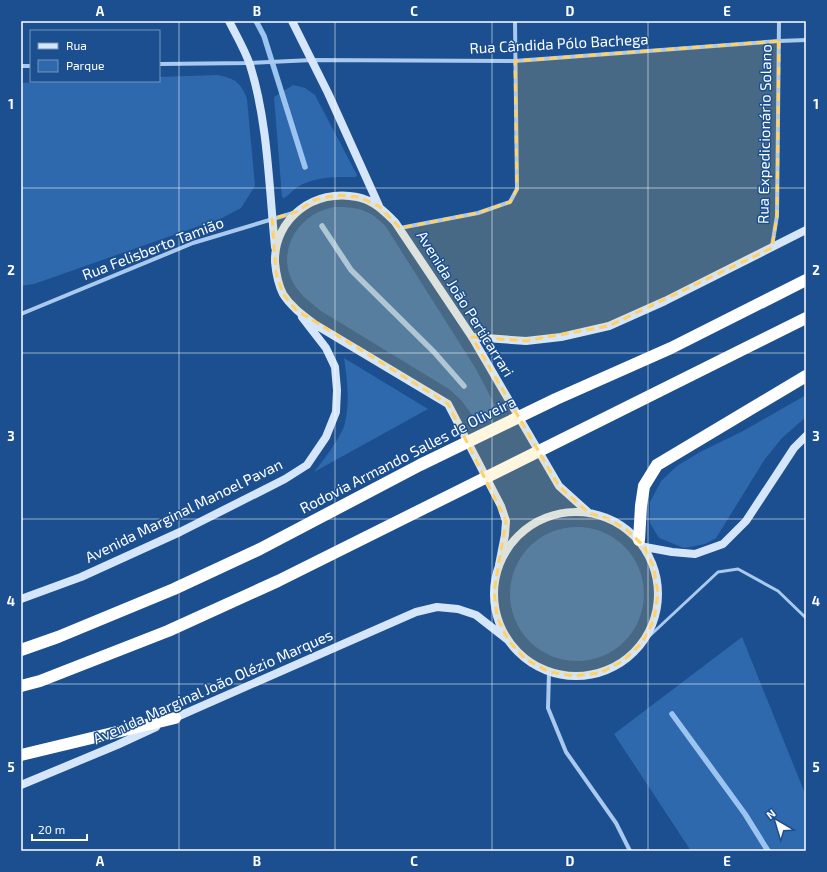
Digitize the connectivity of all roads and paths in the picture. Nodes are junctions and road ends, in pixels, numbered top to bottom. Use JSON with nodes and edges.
{"nodes":[{"id":1,"x":228,"y":21,"type":"edge"},
{"id":2,"x":292,"y":21,"type":"edge"},
{"id":3,"x":515,"y":21,"type":"edge"},
{"id":4,"x":779,"y":21,"type":"edge"},
{"id":5,"x":806,"y":40,"type":"edge"},
{"id":6,"x":779,"y":41,"type":"junction"},
{"id":7,"x":312,"y":60,"type":"junction"},
{"id":8,"x":515,"y":61,"type":"junction"},
{"id":9,"x":249,"y":63,"type":"junction"},
{"id":10,"x":160,"y":64,"type":"edge"},
{"id":11,"x":379,"y":206,"type":"junction"},
{"id":12,"x":296,"y":212,"type":"junction"},
{"id":13,"x":272,"y":219,"type":"junction"},
{"id":14,"x":400,"y":228,"type":"junction"},
{"id":15,"x":806,"y":230,"type":"edge"},
{"id":16,"x":772,"y":248,"type":"junction"},
{"id":17,"x":275,"y":251,"type":"junction"},
{"id":18,"x":806,"y":280,"type":"edge"},
{"id":19,"x":296,"y":310,"type":"junction"},
{"id":20,"x":21,"y":314,"type":"edge"},
{"id":21,"x":806,"y":318,"type":"edge"},
{"id":22,"x":472,"y":337,"type":"junction"},
{"id":23,"x":806,"y":376,"type":"edge"},
{"id":24,"x":806,"y":436,"type":"edge"},
{"id":25,"x":589,"y":513,"type":"junction"},
{"id":26,"x":642,"y":544,"type":"junction"},
{"id":27,"x":499,"y":565,"type":"junction"},
{"id":28,"x":21,"y":599,"type":"edge"},
{"id":29,"x":806,"y":618,"type":"edge"},
{"id":30,"x":508,"y":640,"type":"junction"},
{"id":31,"x":642,"y":643,"type":"junction"},
{"id":32,"x":21,"y":650,"type":"edge"},
{"id":33,"x":549,"y":672,"type":"junction"},
{"id":34,"x":21,"y":686,"type":"edge"},
{"id":35,"x":175,"y":718,"type":"junction"},
{"id":36,"x":21,"y":755,"type":"edge"},
{"id":37,"x":21,"y":785,"type":"edge"},
{"id":38,"x":630,"y":851,"type":"edge"}],
"edges":[{"from":1,"to":9,"type":"main road"},
{"from":2,"to":7,"type":"main road"},
{"from":3,"to":8,"type":"street"},
{"from":4,"to":6,"type":"street","name":"Rua Expedicionário Solano"},
{"from":5,"to":6,"type":"street","name":"Rua Cândida Pólo Bachega"},
{"from":6,"to":8,"type":"street","name":"Rua Cândida Pólo Bachega"},
{"from":6,"to":16,"type":"street","name":"Rua Expedicionário Solano"},
{"from":7,"to":8,"type":"street","name":"Rua Cândida Pólo Bachega"},
{"from":7,"to":9,"type":"street","name":"Rua Cândida Pólo Bachega"},
{"from":7,"to":11,"type":"main road"},
{"from":8,"to":14,"type":"street"},
{"from":9,"to":10,"type":"street","name":"Rua Cândida Pólo Bachega"},
{"from":9,"to":13,"type":"main road"},
{"from":11,"to":12,"type":"main road"},
{"from":11,"to":14,"type":"main road","name":"Avenida João Perticarrari"},
{"from":12,"to":13,"type":"street","name":"Rua Felisberto Tamião"},
{"from":12,"to":17,"type":"main road"},
{"from":13,"to":17,"type":"main road"},
{"from":13,"to":20,"type":"street","name":"Rua Felisberto Tamião"},
{"from":14,"to":22,"type":"main road","name":"Avenida João Perticarrari"},
{"from":15,"to":16,"type":"main road"},
{"from":16,"to":22,"type":"main road"},
{"from":17,"to":19,"type":"main road","name":"Avenida Marginal Manoel Pavan"},
{"from":18,"to":32,"type":"highway","name":"Rodovia Armando Salles de Oliveira"},
{"from":19,"to":27,"type":"main road"},
{"from":19,"to":28,"type":"main road","name":"Avenida Marginal Manoel Pavan"},
{"from":21,"to":34,"type":"highway"},
{"from":22,"to":25,"type":"main road","name":"Avenida João Perticarrari"},
{"from":23,"to":26,"type":"highway"},
{"from":24,"to":26,"type":"main road"},
{"from":25,"to":26,"type":"main road"},
{"from":25,"to":27,"type":"main road"},
{"from":26,"to":31,"type":"main road"},
{"from":27,"to":30,"type":"main road"},
{"from":29,"to":31,"type":"lane"},
{"from":30,"to":33,"type":"main road"},
{"from":30,"to":35,"type":"main road","name":"Avenida Marginal João Olézio Marques"},
{"from":31,"to":33,"type":"main road"},
{"from":33,"to":38,"type":"street"},
{"from":35,"to":36,"type":"highway"},
{"from":35,"to":37,"type":"main road","name":"Avenida Marginal João Olézio Marques"}]}
